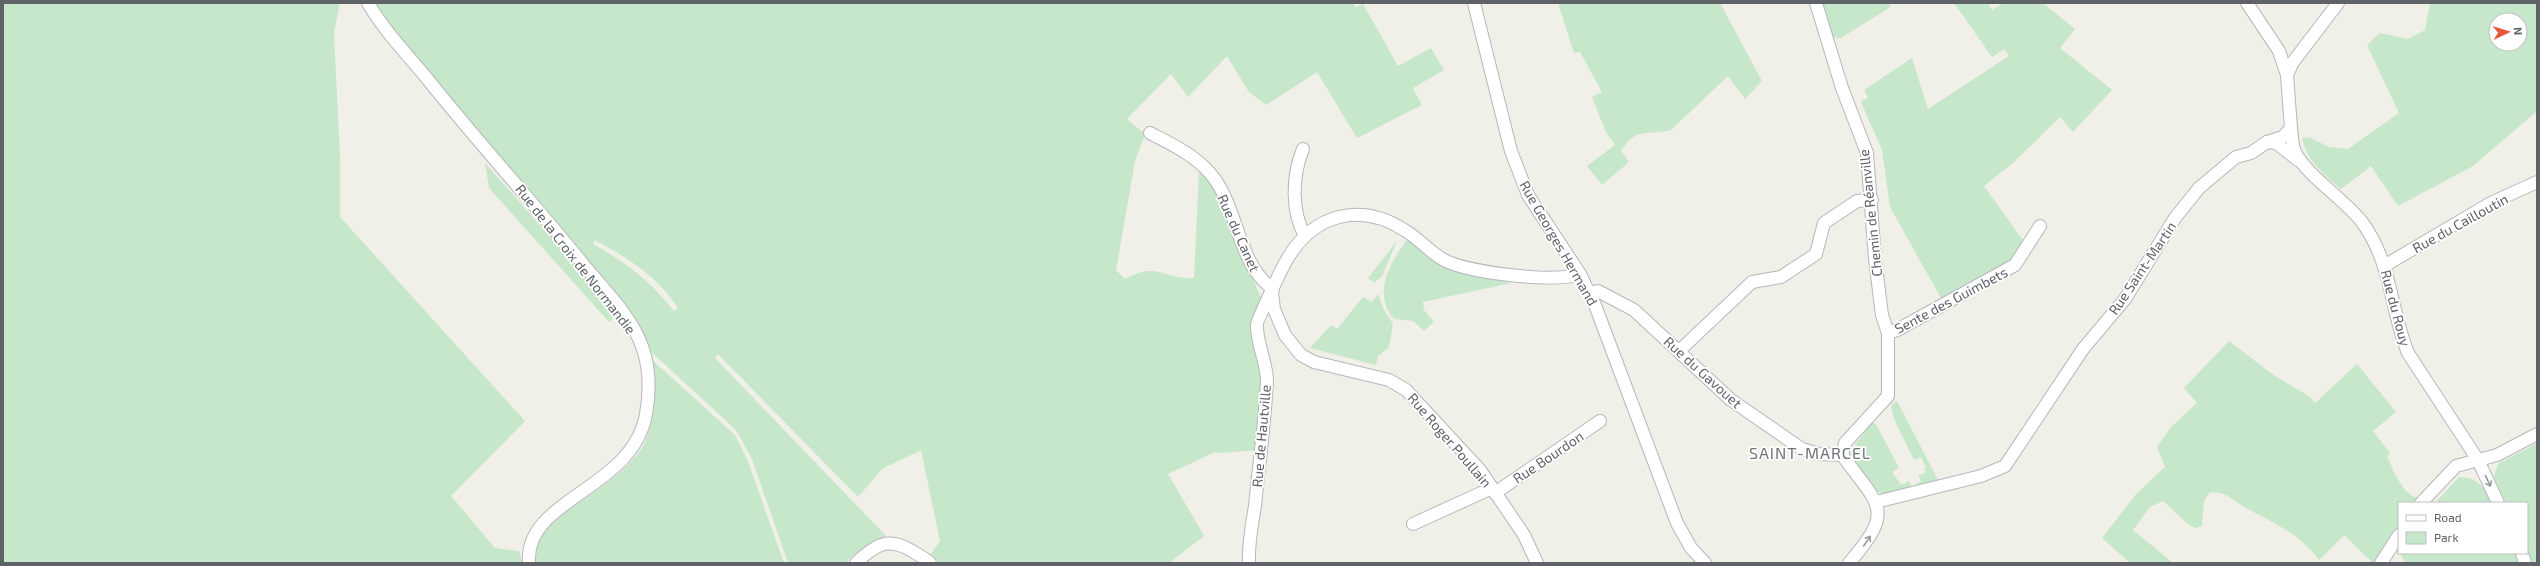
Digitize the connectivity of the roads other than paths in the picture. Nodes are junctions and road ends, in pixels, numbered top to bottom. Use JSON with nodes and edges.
{"nodes":[{"id":1,"x":368,"y":3,"type":"edge"},
{"id":2,"x":1474,"y":3,"type":"edge"},
{"id":3,"x":1816,"y":3,"type":"edge"},
{"id":4,"x":2247,"y":3,"type":"edge"},
{"id":5,"x":2338,"y":3,"type":"edge"},
{"id":6,"x":2287,"y":75,"type":"junction"},
{"id":7,"x":2291,"y":128,"type":"junction"},
{"id":8,"x":1150,"y":133,"type":"dead end"},
{"id":9,"x":2267,"y":142,"type":"junction"},
{"id":10,"x":1303,"y":150,"type":"dead end"},
{"id":11,"x":2303,"y":163,"type":"junction"},
{"id":12,"x":2537,"y":182,"type":"edge"},
{"id":13,"x":1872,"y":200,"type":"junction"},
{"id":14,"x":2040,"y":226,"type":"dead end"},
{"id":15,"x":1305,"y":236,"type":"junction"},
{"id":16,"x":2384,"y":266,"type":"junction"},
{"id":17,"x":1580,"y":274,"type":"junction"},
{"id":18,"x":1273,"y":291,"type":"junction"},
{"id":19,"x":1590,"y":293,"type":"junction"},
{"id":20,"x":1888,"y":333,"type":"junction"},
{"id":21,"x":1678,"y":351,"type":"junction"},
{"id":22,"x":1600,"y":421,"type":"dead end"},
{"id":23,"x":2537,"y":434,"type":"edge"},
{"id":24,"x":1842,"y":456,"type":"junction"},
{"id":25,"x":2478,"y":460,"type":"junction"},
{"id":26,"x":1494,"y":490,"type":"junction"},
{"id":27,"x":1876,"y":502,"type":"junction"},
{"id":28,"x":2422,"y":502,"type":"edge"},
{"id":29,"x":2498,"y":502,"type":"edge"},
{"id":30,"x":1413,"y":524,"type":"dead end"},
{"id":31,"x":2398,"y":537,"type":"edge"},
{"id":32,"x":528,"y":563,"type":"edge"},
{"id":33,"x":856,"y":563,"type":"edge"},
{"id":34,"x":930,"y":563,"type":"edge"},
{"id":35,"x":1249,"y":563,"type":"edge"},
{"id":36,"x":1537,"y":563,"type":"edge"},
{"id":37,"x":1705,"y":563,"type":"edge"},
{"id":38,"x":1849,"y":563,"type":"edge"},
{"id":39,"x":2382,"y":563,"type":"edge"}],
"edges":[{"from":1,"to":32,"type":"street","name":"Rue de la Croix de Normandie"},
{"from":2,"to":17,"type":"street","name":"Rue Georges Hermand"},
{"from":3,"to":13,"type":"street","name":"Chemin de Réanville"},
{"from":4,"to":6,"type":"street"},
{"from":5,"to":6,"type":"street"},
{"from":6,"to":7,"type":"street"},
{"from":7,"to":9,"type":"street","name":"Rue Saint-Martin"},
{"from":7,"to":11,"type":"street","name":"Rue du Rouy"},
{"from":8,"to":18,"type":"street","name":"Rue du Canet"},
{"from":9,"to":11,"type":"street","name":"Rue du Rouy"},
{"from":9,"to":27,"type":"street","name":"Rue Saint-Martin"},
{"from":10,"to":15,"type":"street"},
{"from":11,"to":16,"type":"street","name":"Rue du Rouy"},
{"from":12,"to":16,"type":"street","name":"Rue du Cailloutin"},
{"from":13,"to":20,"type":"street","name":"Chemin de Réanville"},
{"from":13,"to":21,"type":"street"},
{"from":14,"to":20,"type":"street","name":"Sente des Guimbets"},
{"from":15,"to":17,"type":"street","name":"Rue de Hautville"},
{"from":15,"to":18,"type":"street","name":"Rue de Hautville"},
{"from":16,"to":25,"type":"street","name":"Rue du Rouy"},
{"from":17,"to":19,"type":"street","name":"Rue Georges Hermand"},
{"from":18,"to":26,"type":"street","name":"Rue Roger Poullain"},
{"from":18,"to":35,"type":"street","name":"Rue de Hautville"},
{"from":19,"to":21,"type":"street","name":"Rue du Gavouet"},
{"from":19,"to":37,"type":"street","name":"Rue Georges Hermand"},
{"from":20,"to":24,"type":"street","name":"Chemin de Réanville"},
{"from":21,"to":24,"type":"street","name":"Rue du Gavouet"},
{"from":22,"to":26,"type":"street","name":"Rue Bourdon"},
{"from":23,"to":25,"type":"street"},
{"from":24,"to":27,"type":"street"},
{"from":25,"to":28,"type":"street"},
{"from":25,"to":29,"type":"street","name":"Rue du Rouy","one_way":true},
{"from":26,"to":30,"type":"street","name":"Rue Bourdon"},
{"from":26,"to":36,"type":"street","name":"Rue Roger Poullain"},
{"from":38,"to":27,"type":"street","one_way":true},
{"from":31,"to":39,"type":"street"},
{"from":33,"to":34,"type":"street"}]}
